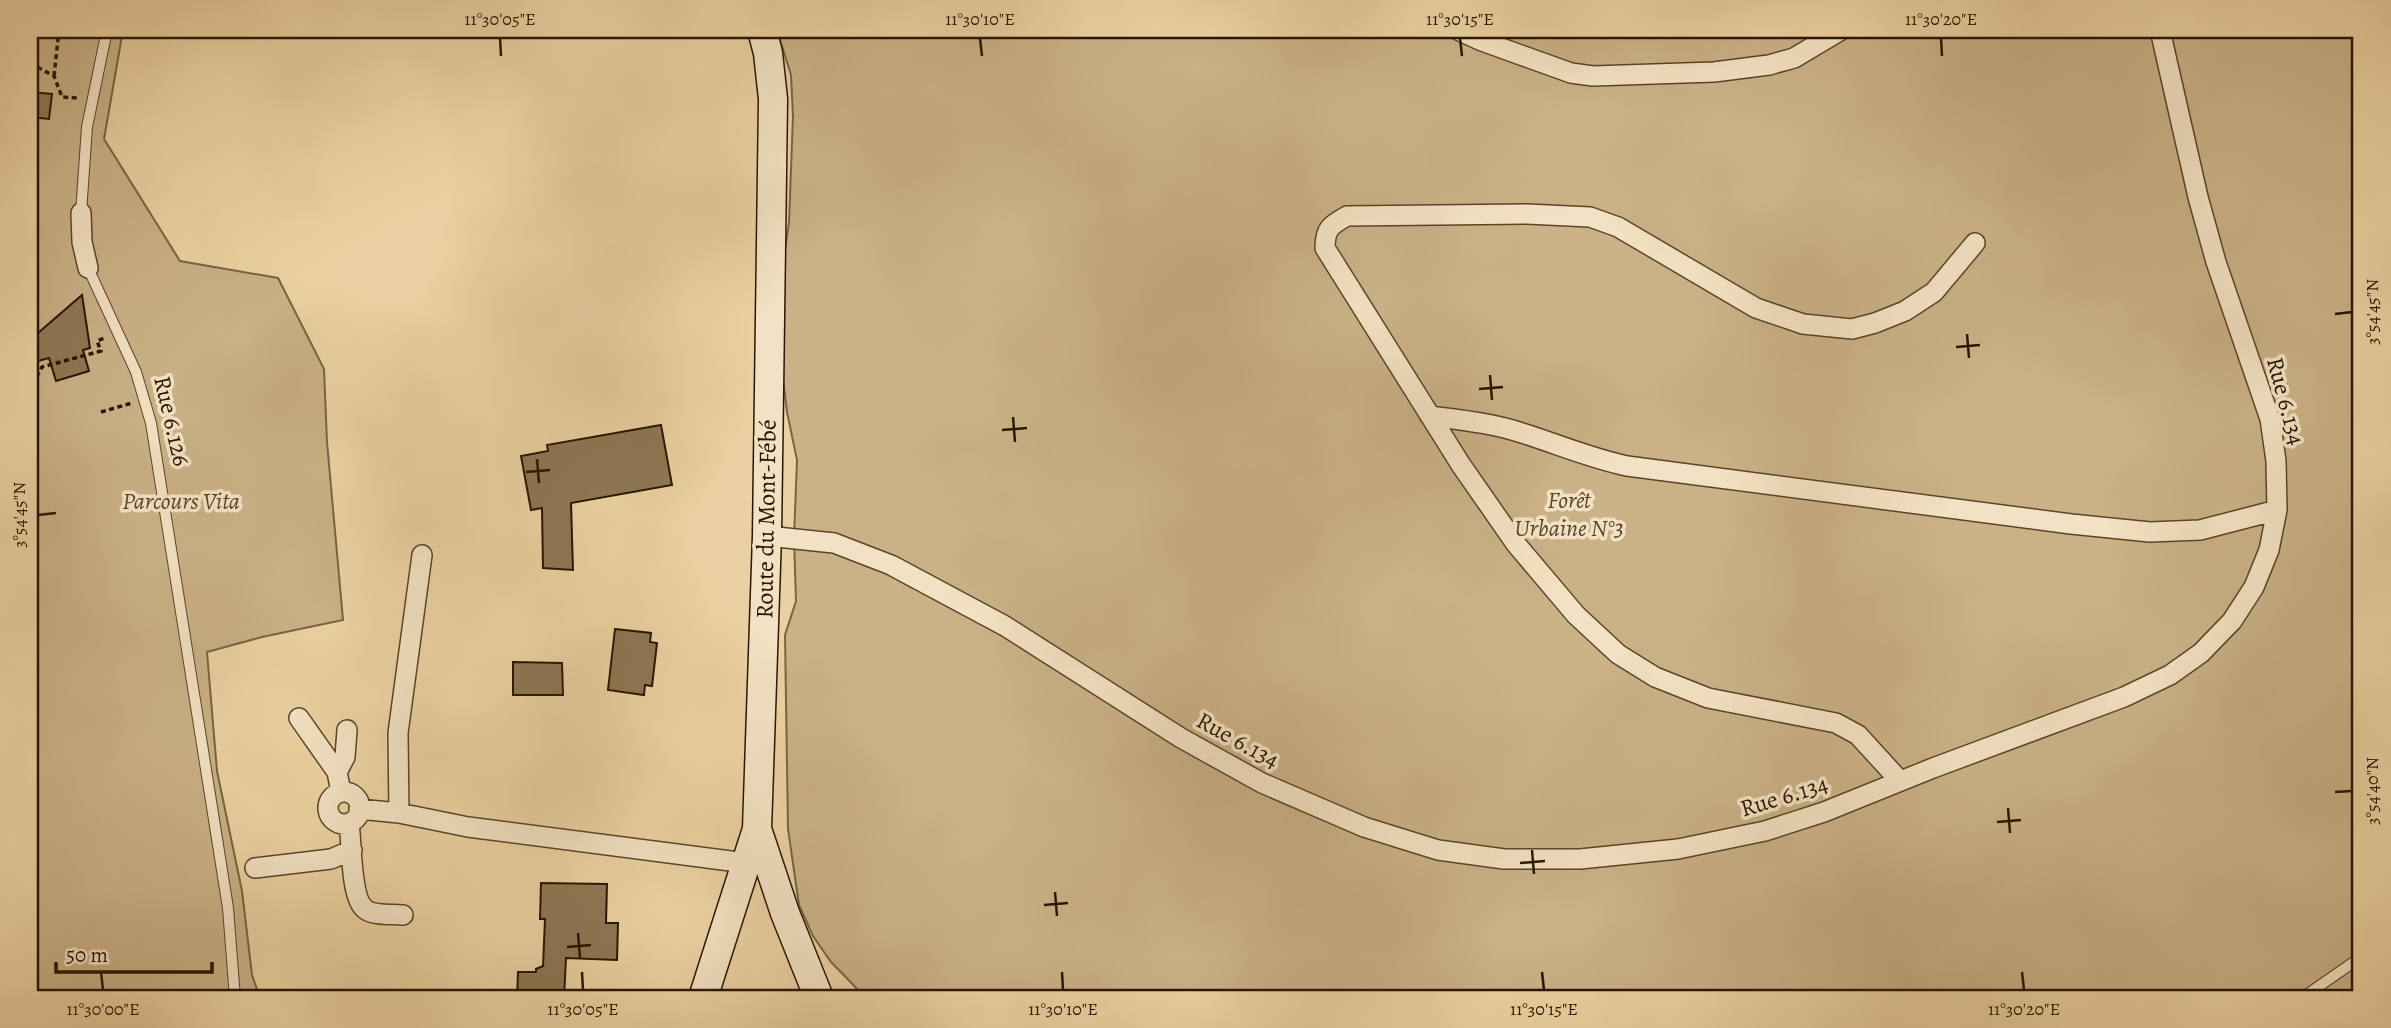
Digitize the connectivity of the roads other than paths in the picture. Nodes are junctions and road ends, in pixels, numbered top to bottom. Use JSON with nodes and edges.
{"nodes":[{"id":1,"x":107,"y":30,"type":"edge"},
{"id":2,"x":762,"y":30,"type":"edge"},
{"id":3,"x":1458,"y":30,"type":"edge"},
{"id":4,"x":1841,"y":30,"type":"edge"},
{"id":5,"x":2160,"y":30,"type":"edge"},
{"id":6,"x":82,"y":213,"type":"joint"},
{"id":7,"x":1975,"y":243,"type":"dead end"},
{"id":8,"x":88,"y":268,"type":"joint"},
{"id":9,"x":1430,"y":416,"type":"junction"},
{"id":10,"x":2277,"y":510,"type":"junction"},
{"id":11,"x":767,"y":536,"type":"junction"},
{"id":12,"x":422,"y":555,"type":"dead end"},
{"id":13,"x":299,"y":718,"type":"dead end"},
{"id":14,"x":347,"y":730,"type":"dead end"},
{"id":15,"x":337,"y":772,"type":"junction"},
{"id":16,"x":1900,"y":781,"type":"junction"},
{"id":17,"x":341,"y":792,"type":"junction"},
{"id":18,"x":399,"y":813,"type":"junction"},
{"id":19,"x":354,"y":816,"type":"junction"},
{"id":20,"x":757,"y":829,"type":"junction"},
{"id":21,"x":352,"y":850,"type":"junction"},
{"id":22,"x":746,"y":863,"type":"junction"},
{"id":23,"x":255,"y":868,"type":"dead end"},
{"id":24,"x":403,"y":915,"type":"dead end"},
{"id":25,"x":2361,"y":957,"type":"edge"},
{"id":26,"x":234,"y":998,"type":"edge"},
{"id":27,"x":703,"y":998,"type":"edge"},
{"id":28,"x":819,"y":998,"type":"edge"},
{"id":29,"x":2302,"y":998,"type":"edge"}],
"edges":[{"from":1,"to":6,"type":"lane","name":"Rue 6.126"},
{"from":2,"to":11,"type":"street","name":"Route du Mont-Fébé"},
{"from":3,"to":4,"type":"street"},
{"from":5,"to":10,"type":"street","name":"Rue 6.134"},
{"from":6,"to":8,"type":"street","name":"Rue 6.126"},
{"from":7,"to":9,"type":"street"},
{"from":8,"to":26,"type":"lane","name":"Rue 6.126"},
{"from":9,"to":10,"type":"street"},
{"from":9,"to":16,"type":"street"},
{"from":10,"to":16,"type":"street","name":"Rue 6.134"},
{"from":11,"to":16,"type":"street","name":"Rue 6.134"},
{"from":11,"to":20,"type":"street","name":"Route du Mont-Fébé"},
{"from":12,"to":18,"type":"street"},
{"from":13,"to":15,"type":"street"},
{"from":14,"to":15,"type":"street"},
{"from":15,"to":17,"type":"street"},
{"from":17,"to":19,"type":"street"},
{"from":17,"to":19,"type":"street"},
{"from":18,"to":19,"type":"street"},
{"from":18,"to":22,"type":"street"},
{"from":19,"to":21,"type":"street"},
{"from":20,"to":22,"type":"street"},
{"from":20,"to":28,"type":"street","name":"Route du Mont-Fébé"},
{"from":21,"to":23,"type":"street"},
{"from":21,"to":24,"type":"street"},
{"from":22,"to":27,"type":"street"},
{"from":25,"to":29,"type":"lane"}]}
